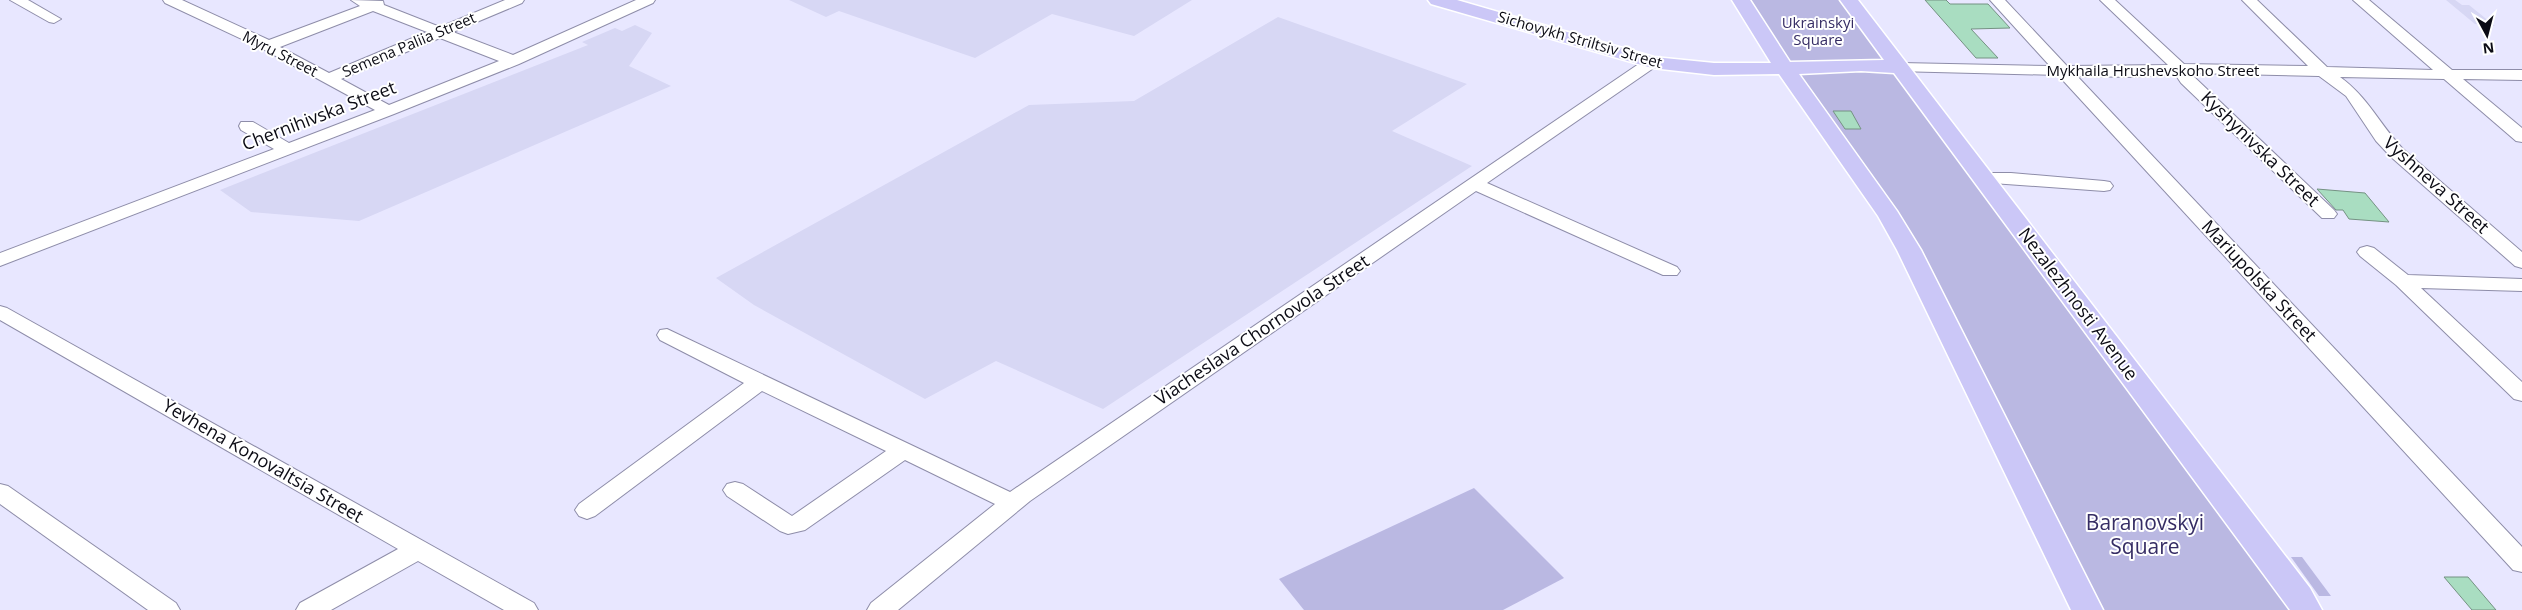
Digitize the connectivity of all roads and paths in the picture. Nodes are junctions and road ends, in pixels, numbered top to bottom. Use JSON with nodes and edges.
{"nodes":[{"id":1,"x":17,"y":0,"type":"edge"},
{"id":2,"x":387,"y":0,"type":"edge"},
{"id":3,"x":517,"y":0,"type":"edge"},
{"id":4,"x":648,"y":0,"type":"edge"},
{"id":5,"x":1437,"y":0,"type":"edge"},
{"id":6,"x":1742,"y":0,"type":"edge"},
{"id":7,"x":1849,"y":0,"type":"edge"},
{"id":8,"x":1997,"y":0,"type":"edge"},
{"id":9,"x":2107,"y":0,"type":"edge"},
{"id":10,"x":2249,"y":0,"type":"edge"},
{"id":11,"x":2360,"y":0,"type":"edge"},
{"id":12,"x":180,"y":1,"type":"edge"},
{"id":13,"x":365,"y":3,"type":"edge"},
{"id":14,"x":54,"y":19,"type":"dead end"},
{"id":15,"x":439,"y":34,"type":"junction"},
{"id":16,"x":268,"y":46,"type":"junction"},
{"id":17,"x":1606,"y":49,"type":"junction"},
{"id":18,"x":512,"y":61,"type":"junction"},
{"id":19,"x":1652,"y":62,"type":"junction"},
{"id":20,"x":1700,"y":67,"type":"junction"},
{"id":21,"x":1784,"y":68,"type":"junction"},
{"id":22,"x":1901,"y":68,"type":"junction"},
{"id":23,"x":2179,"y":69,"type":"junction"},
{"id":24,"x":2064,"y":71,"type":"junction"},
{"id":25,"x":2323,"y":72,"type":"junction"},
{"id":26,"x":2448,"y":74,"type":"junction"},
{"id":27,"x":2522,"y":75,"type":"edge"},
{"id":28,"x":1628,"y":78,"type":"junction"},
{"id":29,"x":328,"y":79,"type":"junction"},
{"id":30,"x":388,"y":111,"type":"junction"},
{"id":31,"x":246,"y":126,"type":"dead end"},
{"id":32,"x":2522,"y":137,"type":"edge"},
{"id":33,"x":289,"y":150,"type":"junction"},
{"id":34,"x":1984,"y":178,"type":"junction"},
{"id":35,"x":1474,"y":184,"type":"junction"},
{"id":36,"x":2104,"y":186,"type":"dead end"},
{"id":37,"x":2328,"y":214,"type":"dead end"},
{"id":38,"x":2367,"y":252,"type":"dead end"},
{"id":39,"x":0,"y":260,"type":"edge"},
{"id":40,"x":2522,"y":262,"type":"edge"},
{"id":41,"x":1670,"y":271,"type":"dead end"},
{"id":42,"x":2403,"y":281,"type":"junction"},
{"id":43,"x":2522,"y":284,"type":"edge"},
{"id":44,"x":0,"y":312,"type":"edge"},
{"id":45,"x":667,"y":335,"type":"dead end"},
{"id":46,"x":760,"y":382,"type":"junction"},
{"id":47,"x":2522,"y":394,"type":"edge"},
{"id":48,"x":903,"y":450,"type":"junction"},
{"id":49,"x":734,"y":490,"type":"dead end"},
{"id":50,"x":0,"y":492,"type":"edge"},
{"id":51,"x":1010,"y":503,"type":"junction"},
{"id":52,"x":587,"y":510,"type":"dead end"},
{"id":53,"x":418,"y":549,"type":"junction"},
{"id":54,"x":2522,"y":562,"type":"edge"},
{"id":55,"x":167,"y":610,"type":"edge"},
{"id":56,"x":309,"y":610,"type":"edge"},
{"id":57,"x":525,"y":610,"type":"edge"},
{"id":58,"x":880,"y":610,"type":"edge"},
{"id":59,"x":2087,"y":610,"type":"edge"},
{"id":60,"x":2306,"y":610,"type":"edge"}],
"edges":[{"from":1,"to":14,"type":"street"},
{"from":2,"to":13,"type":"street"},
{"from":3,"to":15,"type":"street","name":"Semena Paliia Street"},
{"from":4,"to":18,"type":"street","name":"Chernihivska Street"},
{"from":5,"to":17,"type":"main road","name":"Sichovykh Striltsiv Street"},
{"from":6,"to":21,"type":"main road"},
{"from":7,"to":22,"type":"main road","name":"Nezalezhnosti Avenue"},
{"from":8,"to":24,"type":"street","name":"Mariupolska Street"},
{"from":9,"to":23,"type":"street","name":"Kyshynivska Street"},
{"from":10,"to":25,"type":"street","name":"Vyshneva Street"},
{"from":11,"to":26,"type":"street"},
{"from":12,"to":16,"type":"street","name":"Myru Street"},
{"from":13,"to":15,"type":"street"},
{"from":13,"to":16,"type":"street"},
{"from":15,"to":18,"type":"street"},
{"from":15,"to":29,"type":"street","name":"Semena Paliia Street"},
{"from":16,"to":29,"type":"street","name":"Myru Street"},
{"from":17,"to":19,"type":"main road","name":"Sichovykh Striltsiv Street"},
{"from":17,"to":28,"type":"street"},
{"from":18,"to":30,"type":"street","name":"Chernihivska Street"},
{"from":19,"to":20,"type":"main road","name":"Sichovykh Striltsiv Street"},
{"from":19,"to":28,"type":"street","name":"Viacheslava Chornovola Street"},
{"from":20,"to":21,"type":"main road","name":"Sichovykh Striltsiv Street"},
{"from":20,"to":28,"type":"street"},
{"from":21,"to":22,"type":"main road","name":"Mykhaila Hrushevskoho Street"},
{"from":21,"to":59,"type":"main road"},
{"from":22,"to":24,"type":"street","name":"Mykhaila Hrushevskoho Street"},
{"from":22,"to":34,"type":"main road","name":"Nezalezhnosti Avenue"},
{"from":23,"to":24,"type":"street","name":"Mykhaila Hrushevskoho Street"},
{"from":23,"to":25,"type":"street","name":"Mykhaila Hrushevskoho Street"},
{"from":23,"to":37,"type":"street","name":"Kyshynivska Street"},
{"from":24,"to":54,"type":"street","name":"Mariupolska Street"},
{"from":25,"to":26,"type":"street","name":"Mykhaila Hrushevskoho Street"},
{"from":25,"to":40,"type":"street","name":"Vyshneva Street"},
{"from":26,"to":27,"type":"street","name":"Mykhaila Hrushevskoho Street"},
{"from":26,"to":32,"type":"street"},
{"from":28,"to":35,"type":"street","name":"Viacheslava Chornovola Street"},
{"from":29,"to":30,"type":"street","name":"Myru Street"},
{"from":30,"to":33,"type":"street","name":"Chernihivska Street"},
{"from":31,"to":33,"type":"street"},
{"from":33,"to":39,"type":"street","name":"Chernihivska Street"},
{"from":34,"to":36,"type":"street"},
{"from":34,"to":60,"type":"main road","name":"Nezalezhnosti Avenue"},
{"from":35,"to":41,"type":"street"},
{"from":35,"to":51,"type":"street","name":"Viacheslava Chornovola Street"},
{"from":38,"to":42,"type":"street"},
{"from":42,"to":43,"type":"street"},
{"from":42,"to":47,"type":"street"},
{"from":44,"to":53,"type":"street","name":"Yevhena Konovaltsia Street"},
{"from":45,"to":46,"type":"street"},
{"from":46,"to":48,"type":"street"},
{"from":46,"to":52,"type":"street"},
{"from":48,"to":49,"type":"street"},
{"from":48,"to":51,"type":"street"},
{"from":50,"to":55,"type":"street"},
{"from":51,"to":58,"type":"street","name":"Viacheslava Chornovola Street"},
{"from":53,"to":56,"type":"street"},
{"from":53,"to":57,"type":"street","name":"Yevhena Konovaltsia Street"}]}
